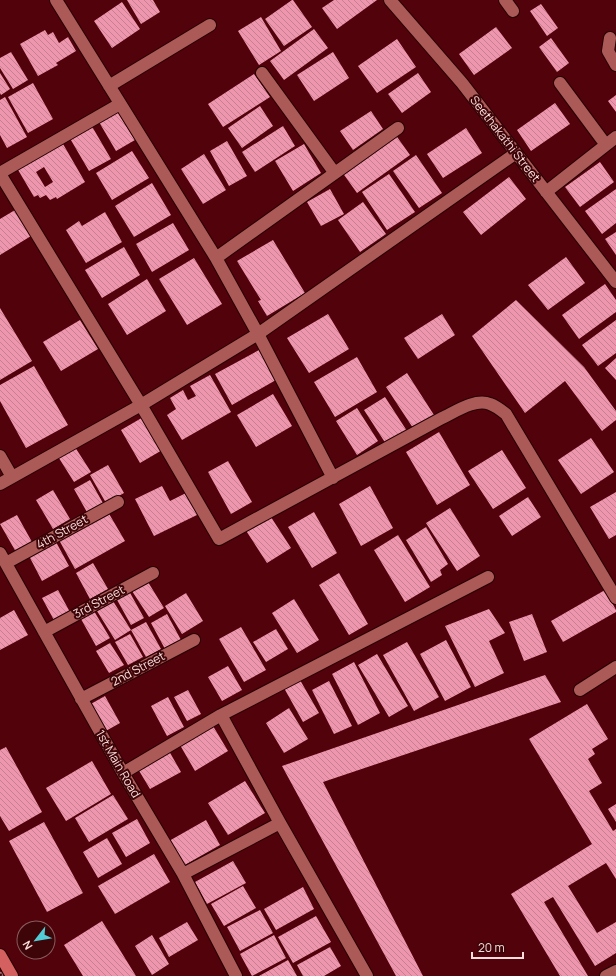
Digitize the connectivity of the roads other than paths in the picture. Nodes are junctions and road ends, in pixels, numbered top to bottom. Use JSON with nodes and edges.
{"nodes":[{"id":1,"x":56,"y":0,"type":"edge"},
{"id":2,"x":505,"y":0,"type":"edge"},
{"id":3,"x":397,"y":2,"type":"edge"},
{"id":4,"x":513,"y":11,"type":"dead end"},
{"id":5,"x":210,"y":25,"type":"dead end"},
{"id":6,"x":610,"y":38,"type":"dead end"},
{"id":7,"x":616,"y":65,"type":"edge"},
{"id":8,"x":262,"y":73,"type":"dead end"},
{"id":9,"x":560,"y":83,"type":"dead end"},
{"id":10,"x":110,"y":86,"type":"junction"},
{"id":11,"x":120,"y":104,"type":"junction"},
{"id":12,"x":398,"y":128,"type":"dead end"},
{"id":13,"x":616,"y":137,"type":"edge"},
{"id":14,"x":606,"y":145,"type":"junction"},
{"id":15,"x":516,"y":153,"type":"junction"},
{"id":16,"x":334,"y":172,"type":"junction"},
{"id":17,"x":0,"y":173,"type":"edge"},
{"id":18,"x":546,"y":192,"type":"junction"},
{"id":19,"x":216,"y":258,"type":"junction"},
{"id":20,"x":616,"y":282,"type":"edge"},
{"id":21,"x":258,"y":334,"type":"junction"},
{"id":22,"x":141,"y":405,"type":"junction"},
{"id":23,"x":0,"y":456,"type":"edge"},
{"id":24,"x":12,"y":477,"type":"junction"},
{"id":25,"x":333,"y":478,"type":"junction"},
{"id":26,"x":0,"y":484,"type":"edge"},
{"id":27,"x":118,"y":502,"type":"dead end"},
{"id":28,"x":3,"y":558,"type":"edge"},
{"id":29,"x":153,"y":573,"type":"dead end"},
{"id":30,"x":488,"y":577,"type":"dead end"},
{"id":31,"x":616,"y":598,"type":"edge"},
{"id":32,"x":44,"y":632,"type":"junction"},
{"id":33,"x":194,"y":640,"type":"dead end"},
{"id":34,"x":616,"y":667,"type":"edge"},
{"id":35,"x":580,"y":690,"type":"dead end"},
{"id":36,"x":81,"y":699,"type":"junction"},
{"id":37,"x":221,"y":715,"type":"junction"},
{"id":38,"x":123,"y":773,"type":"junction"},
{"id":39,"x":280,"y":823,"type":"junction"},
{"id":40,"x":183,"y":874,"type":"junction"},
{"id":41,"x":0,"y":954,"type":"edge"},
{"id":42,"x":616,"y":971,"type":"edge"},
{"id":43,"x":12,"y":976,"type":"edge"},
{"id":44,"x":236,"y":976,"type":"edge"},
{"id":45,"x":367,"y":976,"type":"edge"},
{"id":46,"x":606,"y":976,"type":"edge"}],
"edges":[{"from":1,"to":10,"type":"street"},
{"from":2,"to":4,"type":"street"},
{"from":3,"to":15,"type":"street","name":"Seethakathi Street"},
{"from":5,"to":10,"type":"street"},
{"from":6,"to":7,"type":"street"},
{"from":8,"to":16,"type":"street"},
{"from":9,"to":14,"type":"street"},
{"from":10,"to":11,"type":"street"},
{"from":11,"to":17,"type":"street"},
{"from":11,"to":19,"type":"street"},
{"from":12,"to":16,"type":"street"},
{"from":13,"to":14,"type":"street"},
{"from":14,"to":18,"type":"street"},
{"from":15,"to":18,"type":"street","name":"Seethakathi Street"},
{"from":15,"to":21,"type":"street"},
{"from":16,"to":19,"type":"street"},
{"from":17,"to":22,"type":"street"},
{"from":18,"to":20,"type":"street","name":"Seethakathi Street"},
{"from":19,"to":21,"type":"street"},
{"from":21,"to":22,"type":"street"},
{"from":21,"to":25,"type":"street"},
{"from":22,"to":24,"type":"street"},
{"from":22,"to":25,"type":"street"},
{"from":23,"to":24,"type":"street"},
{"from":24,"to":26,"type":"street"},
{"from":25,"to":31,"type":"street"},
{"from":27,"to":28,"type":"street","name":"4th Street"},
{"from":28,"to":32,"type":"street","name":"1st Main Road"},
{"from":29,"to":32,"type":"street","name":"3rd Street"},
{"from":30,"to":37,"type":"street"},
{"from":32,"to":36,"type":"street","name":"1st Main Road"},
{"from":33,"to":36,"type":"street","name":"2nd Street"},
{"from":34,"to":35,"type":"street"},
{"from":36,"to":38,"type":"street","name":"1st Main Road"},
{"from":37,"to":38,"type":"street"},
{"from":37,"to":39,"type":"street"},
{"from":38,"to":40,"type":"street","name":"1st Main Road"},
{"from":39,"to":40,"type":"street"},
{"from":39,"to":45,"type":"street"},
{"from":40,"to":44,"type":"street","name":"1st Main Road"},
{"from":41,"to":43,"type":"main road"},
{"from":42,"to":46,"type":"street"}]}
